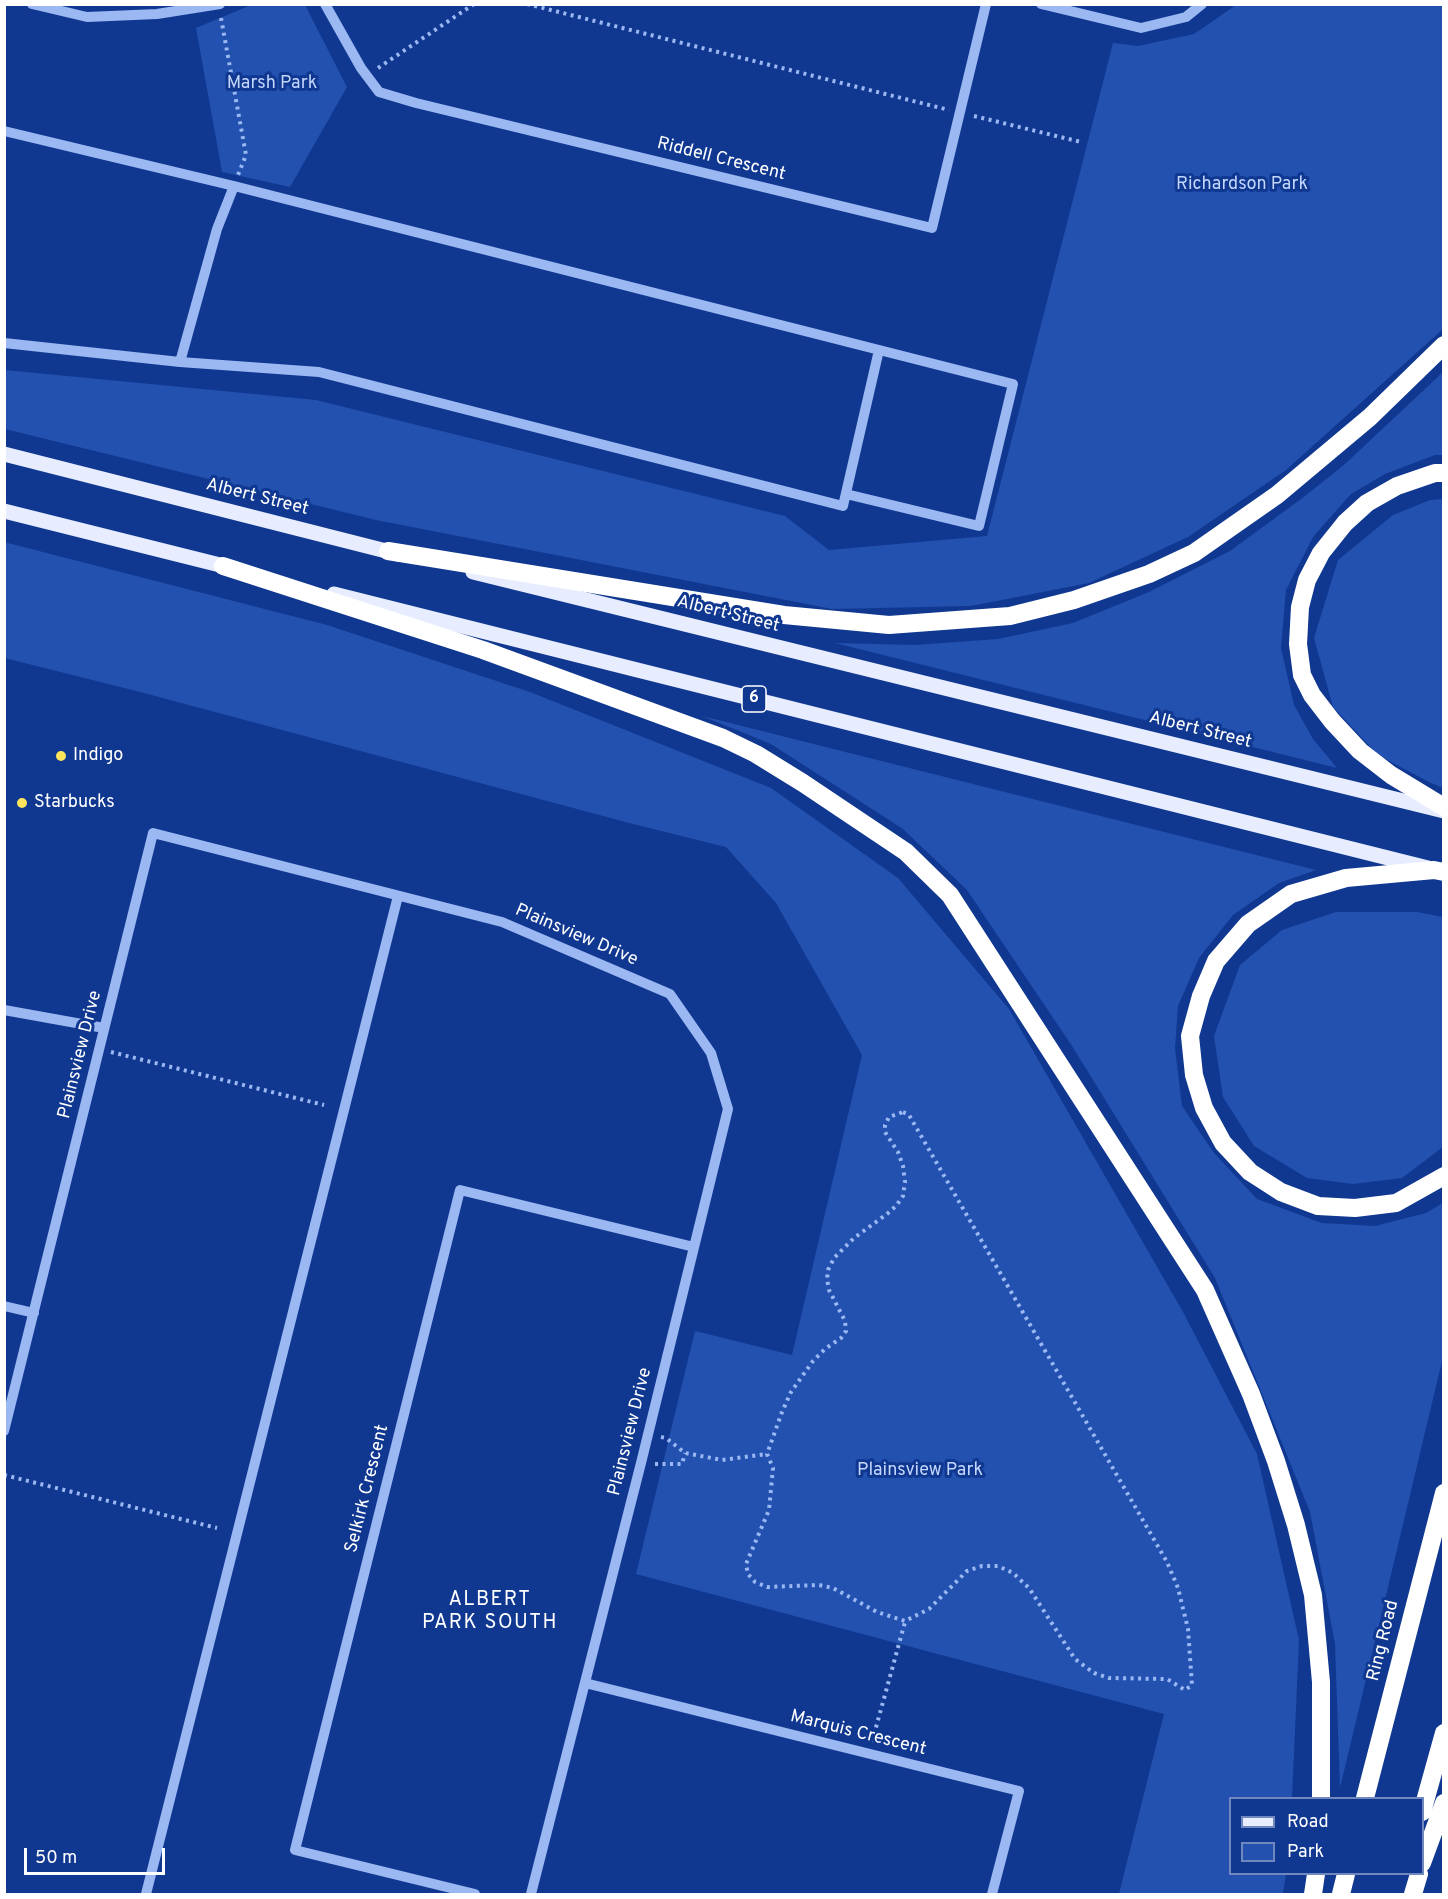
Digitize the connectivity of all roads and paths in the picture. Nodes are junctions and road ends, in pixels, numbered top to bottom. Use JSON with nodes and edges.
{"nodes":[{"id":1,"x":32,"y":4,"type":"edge"},
{"id":2,"x":325,"y":4,"type":"edge"},
{"id":3,"x":474,"y":4,"type":"edge"},
{"id":4,"x":527,"y":4,"type":"edge"},
{"id":5,"x":986,"y":4,"type":"edge"},
{"id":6,"x":1041,"y":4,"type":"edge"},
{"id":7,"x":1202,"y":4,"type":"edge"},
{"id":8,"x":220,"y":5,"type":"edge"},
{"id":9,"x":367,"y":75,"type":"junction"},
{"id":10,"x":960,"y":112,"type":"junction"},
{"id":11,"x":4,"y":131,"type":"edge"},
{"id":12,"x":1081,"y":142,"type":"dead end"},
{"id":13,"x":234,"y":186,"type":"junction"},
{"id":14,"x":4,"y":343,"type":"edge"},
{"id":15,"x":1443,"y":345,"type":"edge"},
{"id":16,"x":879,"y":350,"type":"junction"},
{"id":17,"x":180,"y":362,"type":"junction"},
{"id":18,"x":4,"y":454,"type":"edge"},
{"id":19,"x":1443,"y":472,"type":"edge"},
{"id":20,"x":844,"y":500,"type":"junction"},
{"id":21,"x":4,"y":511,"type":"edge"},
{"id":22,"x":388,"y":551,"type":"junction"},
{"id":23,"x":223,"y":566,"type":"junction"},
{"id":24,"x":1443,"y":809,"type":"edge"},
{"id":25,"x":1439,"y":871,"type":"edge"},
{"id":26,"x":398,"y":896,"type":"junction"},
{"id":27,"x":4,"y":1010,"type":"edge"},
{"id":28,"x":104,"y":1028,"type":"junction"},
{"id":29,"x":99,"y":1049,"type":"junction"},
{"id":30,"x":324,"y":1105,"type":"dead end"},
{"id":31,"x":1443,"y":1176,"type":"edge"},
{"id":32,"x":694,"y":1247,"type":"junction"},
{"id":33,"x":4,"y":1305,"type":"edge"},
{"id":34,"x":34,"y":1313,"type":"junction"},
{"id":35,"x":4,"y":1431,"type":"edge"},
{"id":36,"x":647,"y":1433,"type":"junction"},
{"id":37,"x":685,"y":1453,"type":"junction"},
{"id":38,"x":767,"y":1454,"type":"junction"},
{"id":39,"x":641,"y":1462,"type":"junction"},
{"id":40,"x":4,"y":1475,"type":"edge"},
{"id":41,"x":1443,"y":1493,"type":"edge"},
{"id":42,"x":217,"y":1528,"type":"dead end"},
{"id":43,"x":905,"y":1621,"type":"junction"},
{"id":44,"x":585,"y":1683,"type":"junction"},
{"id":45,"x":1443,"y":1733,"type":"edge"},
{"id":46,"x":868,"y":1754,"type":"junction"},
{"id":47,"x":1321,"y":1797,"type":"edge"},
{"id":48,"x":1365,"y":1797,"type":"edge"},
{"id":49,"x":1443,"y":1803,"type":"edge"},
{"id":50,"x":1424,"y":1804,"type":"edge"},
{"id":51,"x":1424,"y":1857,"type":"edge"},
{"id":52,"x":1316,"y":1875,"type":"edge"},
{"id":53,"x":1346,"y":1875,"type":"edge"},
{"id":54,"x":1406,"y":1875,"type":"edge"},
{"id":55,"x":1419,"y":1875,"type":"edge"},
{"id":56,"x":146,"y":1894,"type":"edge"},
{"id":57,"x":475,"y":1894,"type":"edge"},
{"id":58,"x":531,"y":1894,"type":"edge"},
{"id":59,"x":992,"y":1894,"type":"edge"},
{"id":60,"x":1313,"y":1894,"type":"edge"},
{"id":61,"x":1341,"y":1894,"type":"edge"},
{"id":62,"x":1401,"y":1894,"type":"edge"},
{"id":63,"x":1413,"y":1894,"type":"edge"}],
"edges":[{"from":1,"to":8,"type":"street"},
{"from":2,"to":9,"type":"street","name":"Riddell Crescent"},
{"from":3,"to":9,"type":"path"},
{"from":4,"to":10,"type":"path"},
{"from":5,"to":10,"type":"street","name":"Riddell Crescent"},
{"from":6,"to":7,"type":"street"},
{"from":8,"to":13,"type":"path"},
{"from":9,"to":10,"type":"street","name":"Riddell Crescent"},
{"from":10,"to":12,"type":"path"},
{"from":11,"to":13,"type":"street"},
{"from":13,"to":16,"type":"street"},
{"from":13,"to":17,"type":"street"},
{"from":14,"to":17,"type":"street"},
{"from":15,"to":22,"type":"highway"},
{"from":16,"to":20,"type":"street"},
{"from":16,"to":20,"type":"street"},
{"from":17,"to":20,"type":"street"},
{"from":18,"to":22,"type":"main road","name":"Albert Street"},
{"from":19,"to":24,"type":"highway"},
{"from":21,"to":23,"type":"main road","number":"6"},
{"from":22,"to":24,"type":"main road","name":"Albert Street"},
{"from":23,"to":25,"type":"main road","number":"6"},
{"from":23,"to":47,"type":"highway"},
{"from":25,"to":31,"type":"highway"},
{"from":26,"to":28,"type":"street","name":"Plainsview Drive"},
{"from":26,"to":32,"type":"street","name":"Plainsview Drive"},
{"from":26,"to":56,"type":"street"},
{"from":27,"to":28,"type":"street"},
{"from":28,"to":29,"type":"street","name":"Plainsview Drive"},
{"from":29,"to":30,"type":"path"},
{"from":29,"to":34,"type":"street","name":"Plainsview Drive"},
{"from":32,"to":36,"type":"street","name":"Plainsview Drive"},
{"from":32,"to":57,"type":"street","name":"Selkirk Crescent"},
{"from":33,"to":34,"type":"street"},
{"from":34,"to":35,"type":"street","name":"Plainsview Drive"},
{"from":36,"to":37,"type":"path"},
{"from":36,"to":39,"type":"street","name":"Plainsview Drive"},
{"from":37,"to":38,"type":"path"},
{"from":37,"to":39,"type":"path"},
{"from":38,"to":43,"type":"path"},
{"from":38,"to":43,"type":"path"},
{"from":39,"to":44,"type":"street","name":"Plainsview Drive"},
{"from":40,"to":42,"type":"path"},
{"from":41,"to":48,"type":"highway","name":"Ring Road"},
{"from":43,"to":46,"type":"path"},
{"from":44,"to":46,"type":"street","name":"Marquis Crescent"},
{"from":44,"to":58,"type":"street","name":"Plainsview Drive"},
{"from":45,"to":50,"type":"highway"},
{"from":46,"to":59,"type":"street","name":"Marquis Crescent"},
{"from":49,"to":51,"type":"highway"},
{"from":52,"to":60,"type":"highway"},
{"from":53,"to":61,"type":"highway"},
{"from":54,"to":62,"type":"highway"},
{"from":55,"to":63,"type":"highway"}]}
